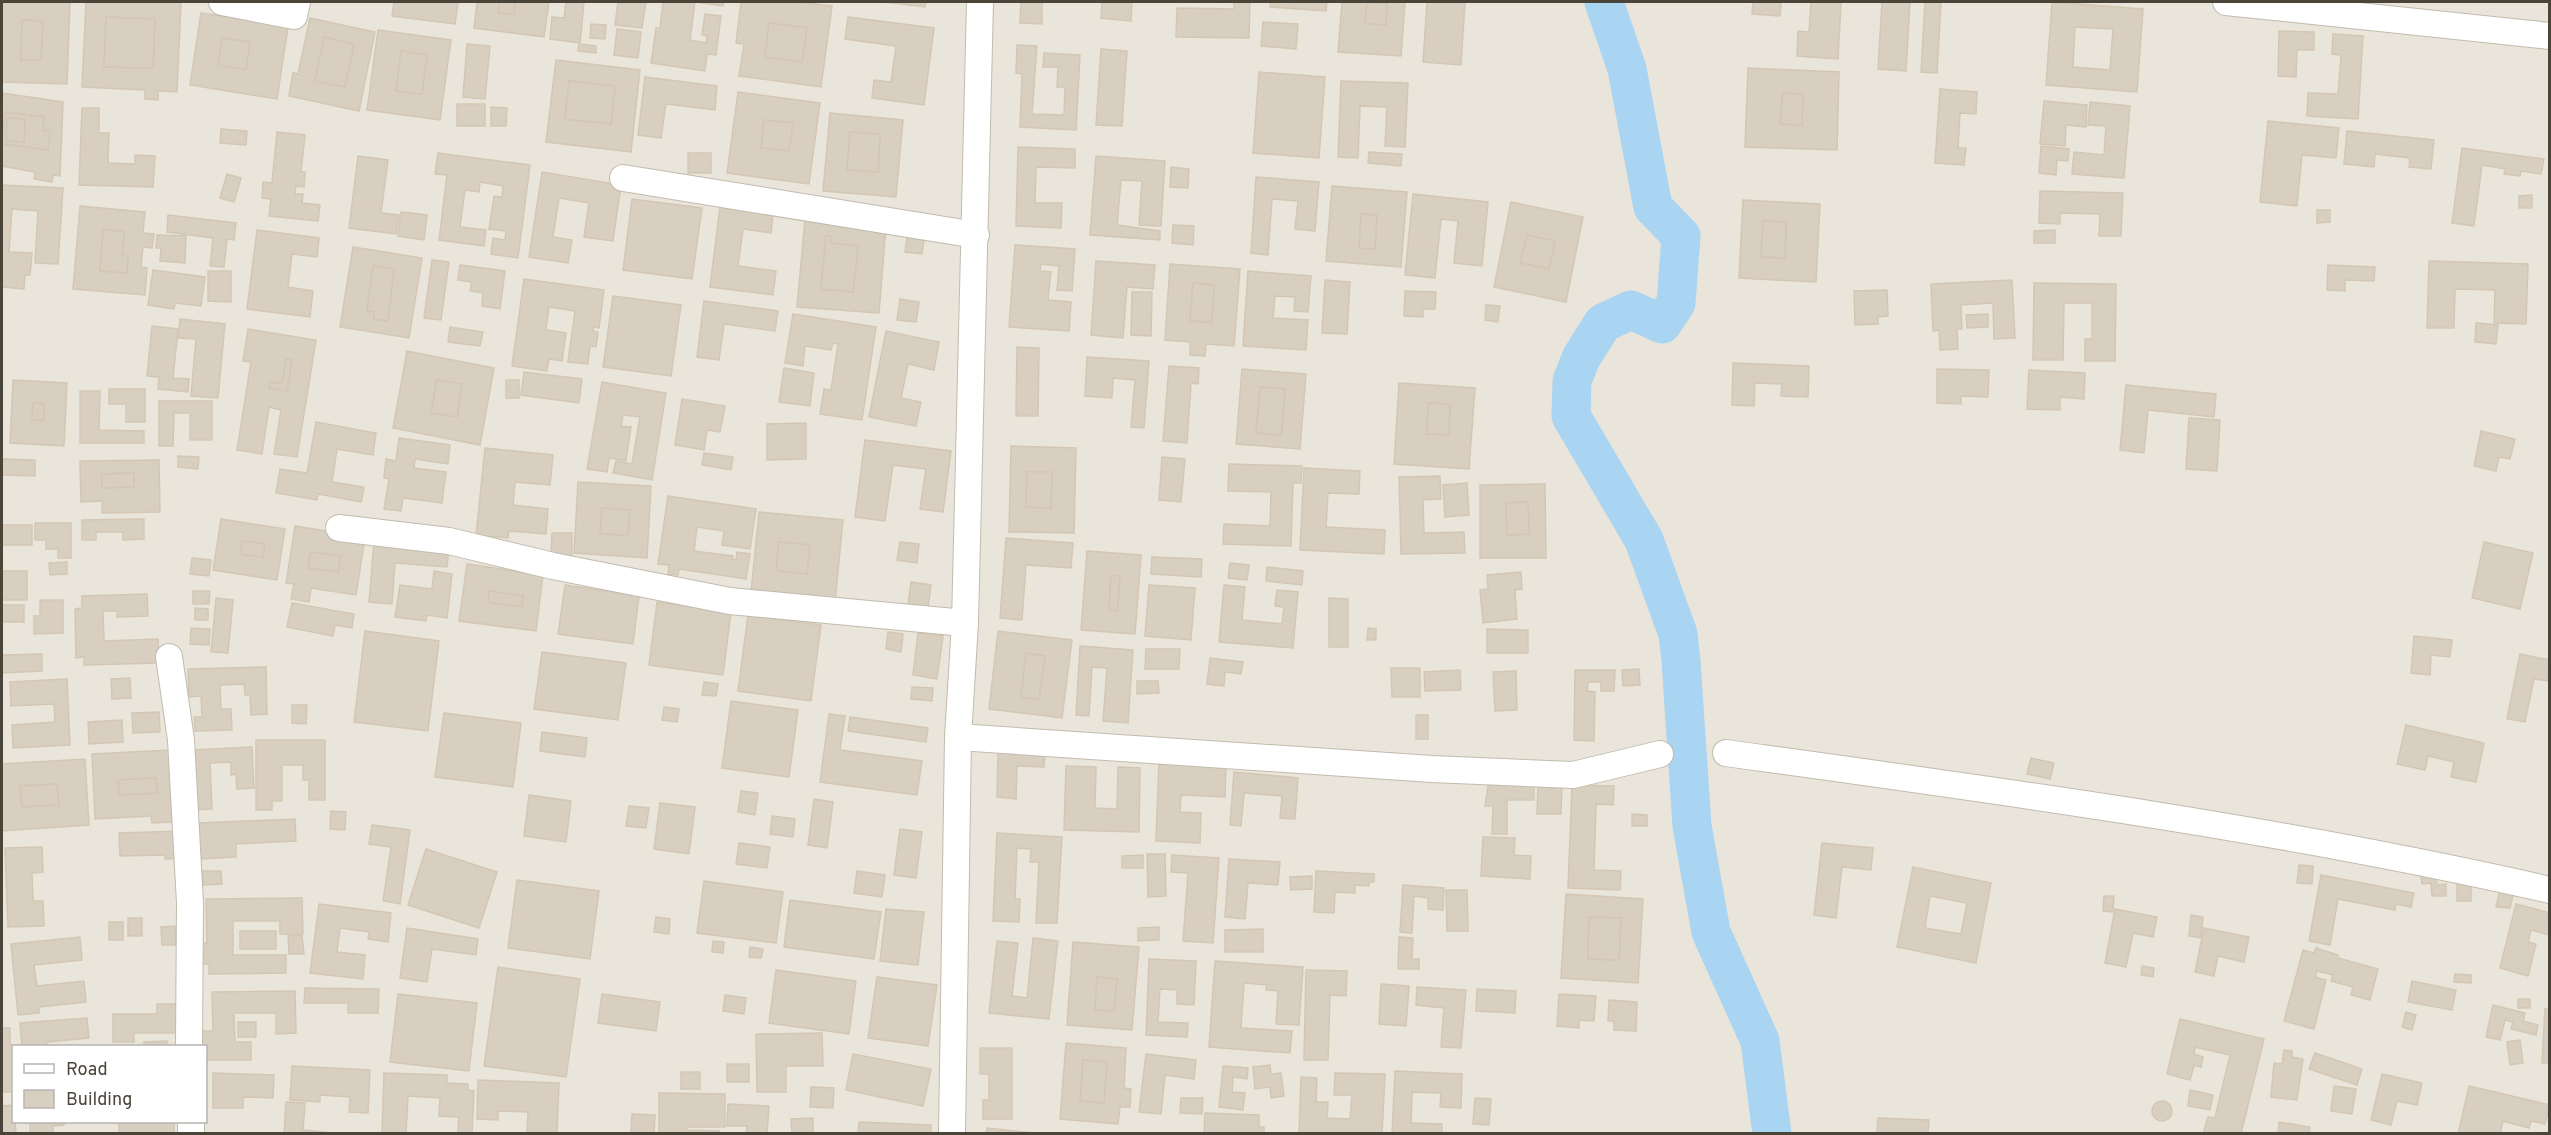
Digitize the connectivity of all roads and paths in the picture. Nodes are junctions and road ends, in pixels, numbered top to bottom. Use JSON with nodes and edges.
{"nodes":[{"id":1,"x":222,"y":2,"type":"edge"},
{"id":2,"x":297,"y":2,"type":"edge"},
{"id":3,"x":980,"y":2,"type":"edge"},
{"id":4,"x":2226,"y":2,"type":"edge"},
{"id":5,"x":2550,"y":36,"type":"edge"},
{"id":6,"x":623,"y":178,"type":"dead end"},
{"id":7,"x":976,"y":235,"type":"junction"},
{"id":8,"x":339,"y":528,"type":"dead end"},
{"id":9,"x":965,"y":623,"type":"junction"},
{"id":10,"x":169,"y":657,"type":"dead end"},
{"id":11,"x":958,"y":737,"type":"junction"},
{"id":12,"x":1726,"y":753,"type":"dead end"},
{"id":13,"x":1660,"y":754,"type":"dead end"},
{"id":14,"x":2550,"y":890,"type":"edge"},
{"id":15,"x":189,"y":1045,"type":"edge"},
{"id":16,"x":952,"y":1134,"type":"edge"}],
"edges":[{"from":1,"to":2,"type":"street"},
{"from":3,"to":7,"type":"street"},
{"from":4,"to":5,"type":"street"},
{"from":6,"to":7,"type":"street"},
{"from":7,"to":9,"type":"street"},
{"from":8,"to":9,"type":"street"},
{"from":9,"to":11,"type":"street"},
{"from":10,"to":15,"type":"street"},
{"from":11,"to":13,"type":"street"},
{"from":11,"to":16,"type":"street"},
{"from":12,"to":14,"type":"street"}]}
